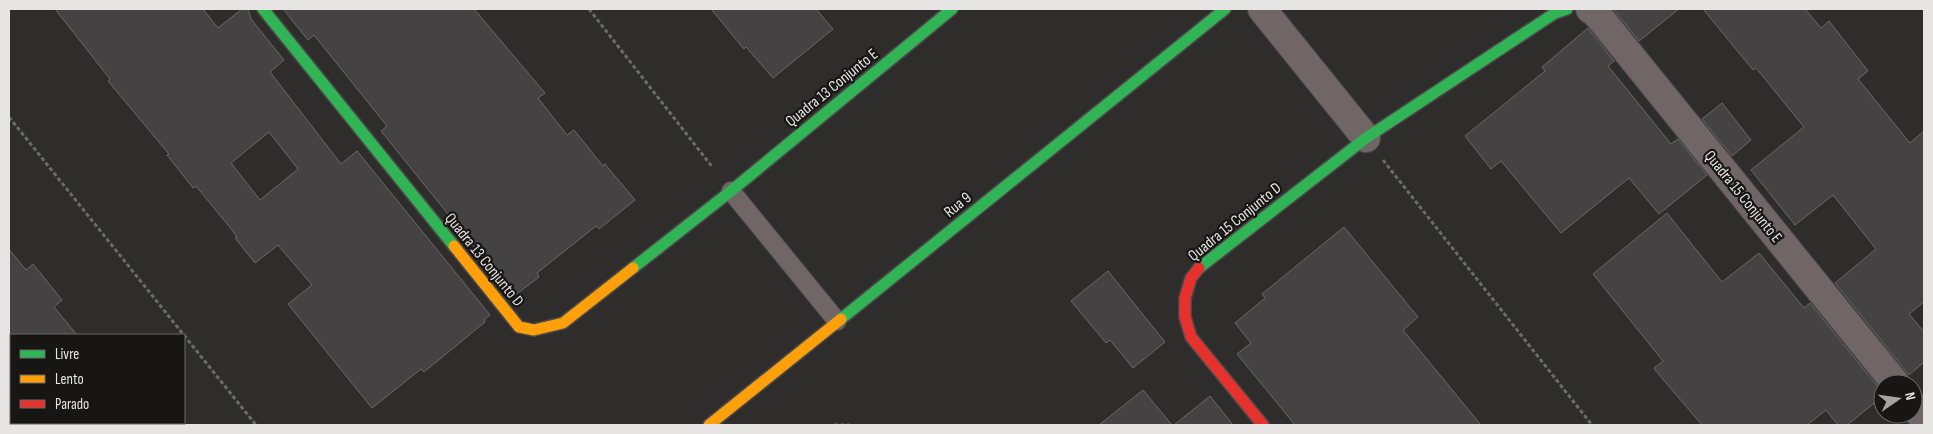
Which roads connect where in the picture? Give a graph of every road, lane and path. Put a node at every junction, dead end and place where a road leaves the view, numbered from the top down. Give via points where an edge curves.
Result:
1 (263, 9) edge
2 (589, 9) edge
3 (952, 9) edge
4 (1225, 9) edge
5 (1262, 9) edge
6 (1567, 9) edge
7 (1590, 9) edge
8 (9, 117) edge
9 (1366, 138) junction
10 (731, 191) junction
11 (837, 322) junction
12 (183, 334) edge
13 (185, 336) edge
14 (1888, 374) edge
15 (256, 425) edge
16 (709, 425) edge
17 (834, 425) edge
18 (850, 425) edge
19 (1263, 425) edge
20 (1592, 425) edge

1 - 10 street, Quadra 13 Conjunto D via 519,327 534,330 563,323
2 - 10 path
3 - 10 street, Quadra 13 Conjunto E
4 - 11 street, Rua 9
5 - 9 street
6 - 9 street via 1555,13
7 - 14 street, Quadra 15 Conjunto E
8 - 12 path
9 - 19 street, Quadra 15 Conjunto D via 1202,264 1191,278 1185,298 1185,317 1191,337
9 - 20 path
10 - 11 lane
11 - 16 street, Rua 9
13 - 15 path
17 - 18 path

